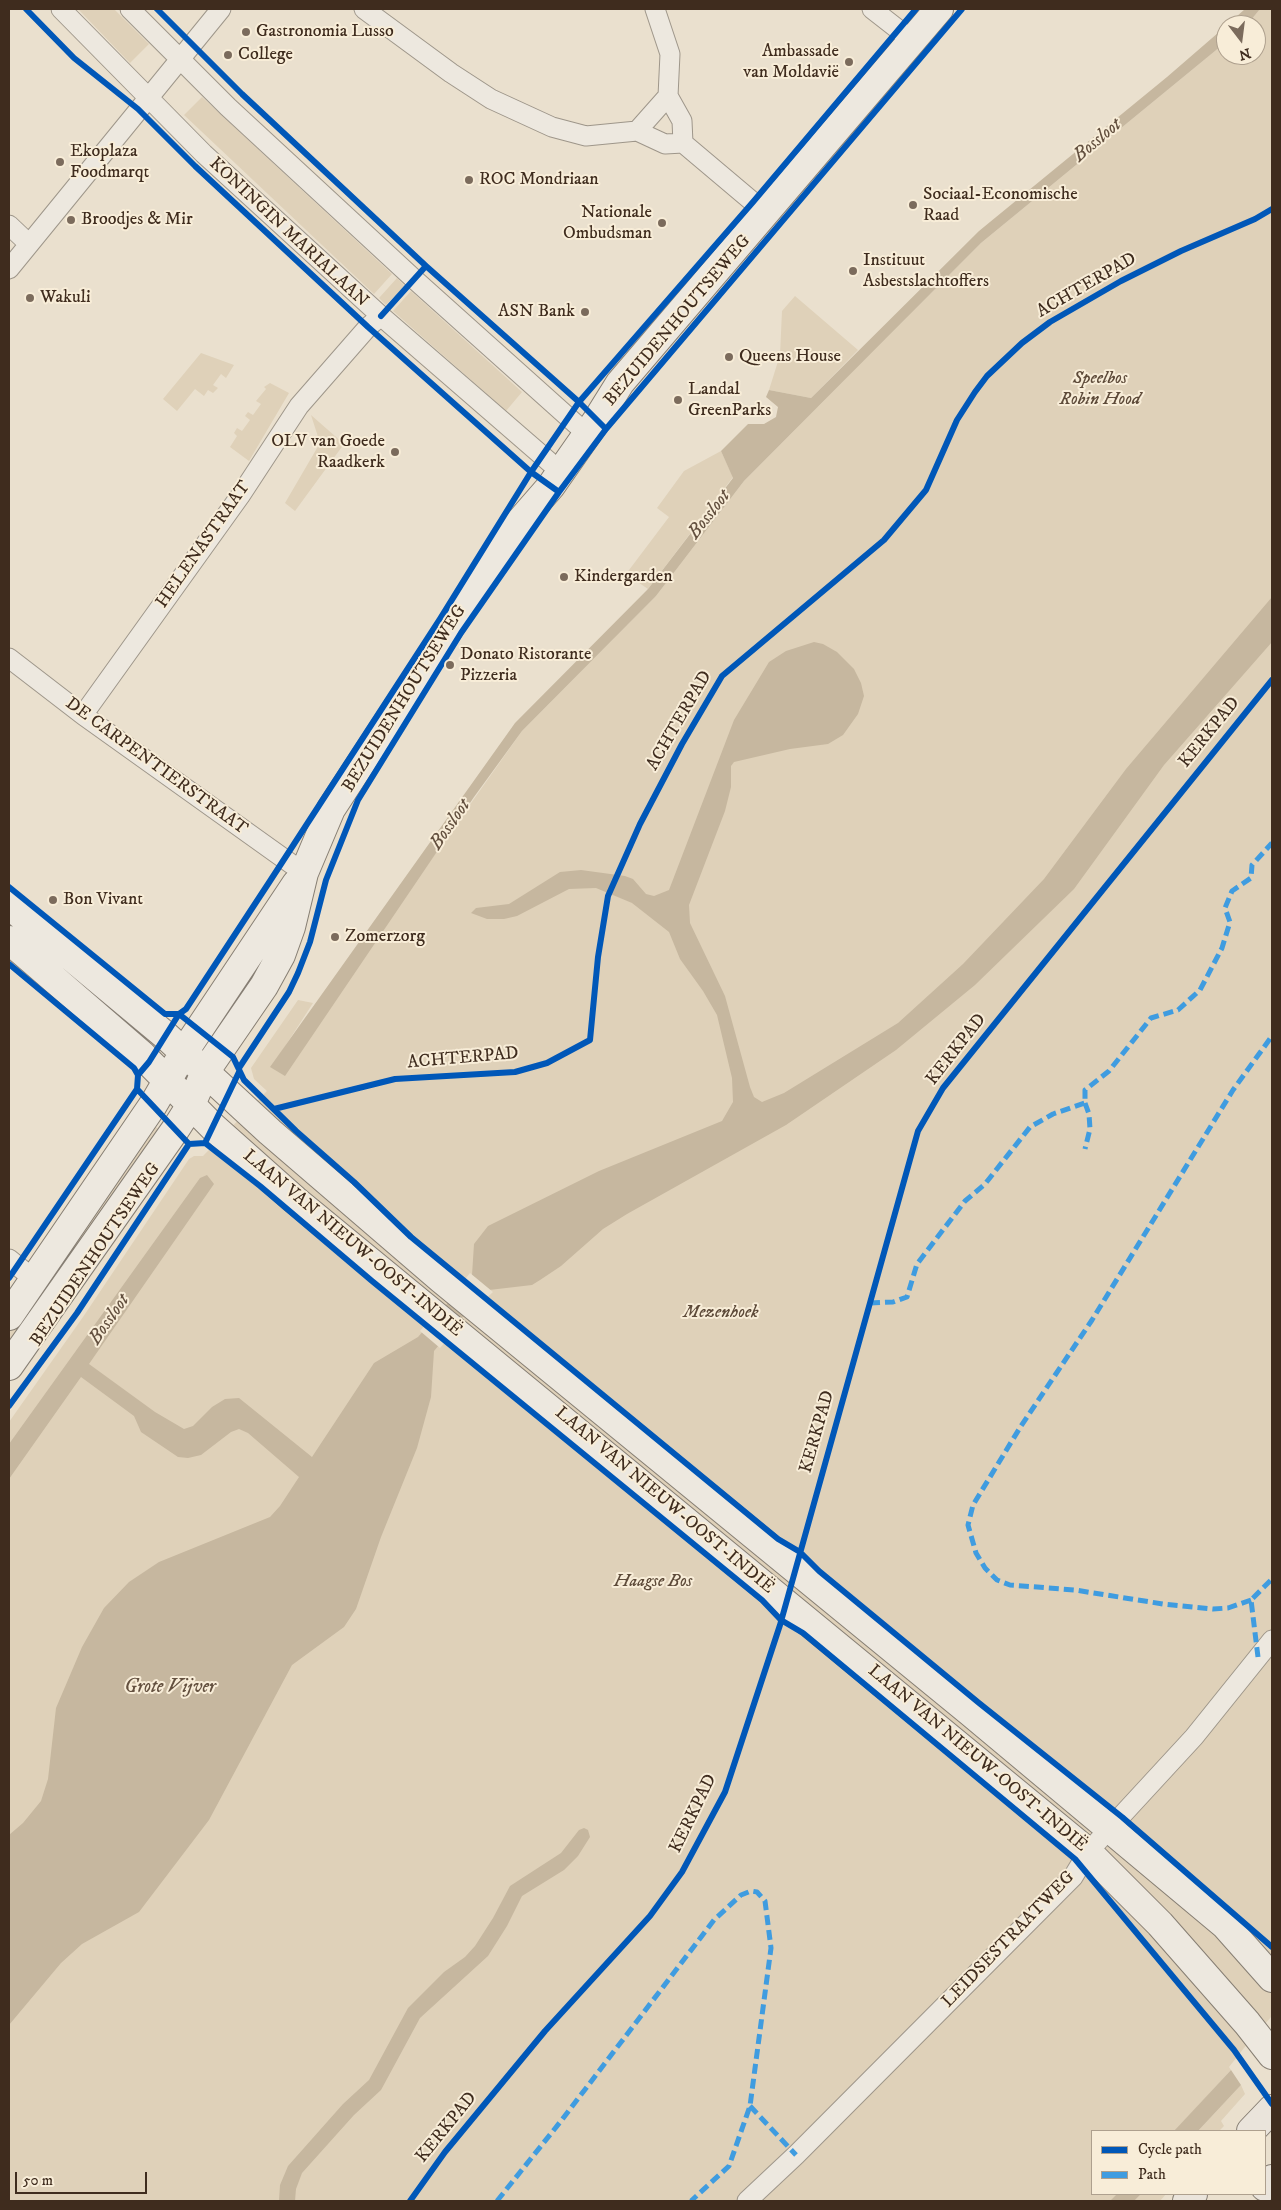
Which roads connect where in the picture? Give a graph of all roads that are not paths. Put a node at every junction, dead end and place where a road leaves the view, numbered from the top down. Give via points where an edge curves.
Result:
1 (61, 9) edge
2 (130, 9) edge
3 (221, 9) edge
4 (364, 9) edge
5 (655, 9) edge
6 (872, 9) edge
7 (940, 9) edge
8 (912, 41) junction
9 (179, 60) junction
10 (668, 96) junction
11 (147, 98) junction
12 (637, 131) junction
13 (683, 143) junction
14 (766, 213) junction
15 (9, 225) edge
16 (29, 244) junction
17 (9, 269) edge
18 (381, 316) junction
19 (581, 430) junction
20 (555, 467) junction
21 (9, 658) edge
22 (83, 715) junction
23 (304, 872) junction
24 (9, 905) edge
25 (9, 940) edge
26 (184, 1052) junction
27 (206, 1072) junction
28 (167, 1080) junction
29 (191, 1105) junction
30 (9, 1259) edge
31 (34, 1280) junction
32 (9, 1316) edge
33 (9, 1366) edge
34 (1272, 1640) edge
35 (1110, 1827) junction
36 (1088, 1852) junction
37 (1272, 1978) edge
38 (1272, 2054) edge
39 (1272, 2108) edge
40 (1252, 2130) edge
41 (747, 2201) edge

1 - 11 street, KONINGIN MARIALAAN
2 - 9 street
3 - 9 street
4 - 12 street via 491,99 552,127 586,136
5 - 10 street via 670,54
6 - 8 street
7 - 8 main road, BEZUIDENHOUTSEWEG
8 - 14 main road, BEZUIDENHOUTSEWEG
9 - 11 street
9 - 19 street via 401,268
10 - 12 street
10 - 13 street via 682,122
11 - 16 street
11 - 18 street, KONINGIN MARIALAAN
12 - 13 street via 665,144
13 - 14 street
14 - 19 main road, BEZUIDENHOUTSEWEG
15 - 16 street
16 - 17 street
18 - 20 street, KONINGIN MARIALAAN
18 - 22 street, HELENASTRAAT via 299,406 240,496
19 - 20 main road, BEZUIDENHOUTSEWEG
20 - 23 main road, BEZUIDENHOUTSEWEG via 331,809
21 - 22 street, DE CARPENTIERSTRAAT
22 - 23 street, DE CARPENTIERSTRAAT
23 - 26 main road, BEZUIDENHOUTSEWEG
23 - 27 main road, BEZUIDENHOUTSEWEG via 291,927 280,955 264,986
24 - 26 main road, LAAN VAN NIEUW-OOST-INDIË
25 - 28 main road, LAAN VAN NIEUW-OOST-INDIË
26 - 27 main road, LAAN VAN NIEUW-OOST-INDIË
26 - 28 main road, BEZUIDENHOUTSEWEG
27 - 29 main road, BEZUIDENHOUTSEWEG
27 - 35 main road, LAAN VAN NIEUW-OOST-INDIË via 304,1162 441,1278
28 - 29 main road, LAAN VAN NIEUW-OOST-INDIË
28 - 31 main road, BEZUIDENHOUTSEWEG
29 - 33 main road, BEZUIDENHOUTSEWEG
29 - 36 main road, LAAN VAN NIEUW-OOST-INDIË via 295,1200
30 - 31 street
31 - 32 main road, BEZUIDENHOUTSEWEG
34 - 35 street, LEIDSESTRAATWEG via 1194,1737
35 - 36 street, LEIDSESTRAATWEG
35 - 37 main road, LAAN VAN NIEUW-OOST-INDIË via 1225,1925
36 - 38 main road, LAAN VAN NIEUW-OOST-INDIË via 1160,1924
36 - 41 street, LEIDSESTRAATWEG via 1073,1877
39 - 40 main road

